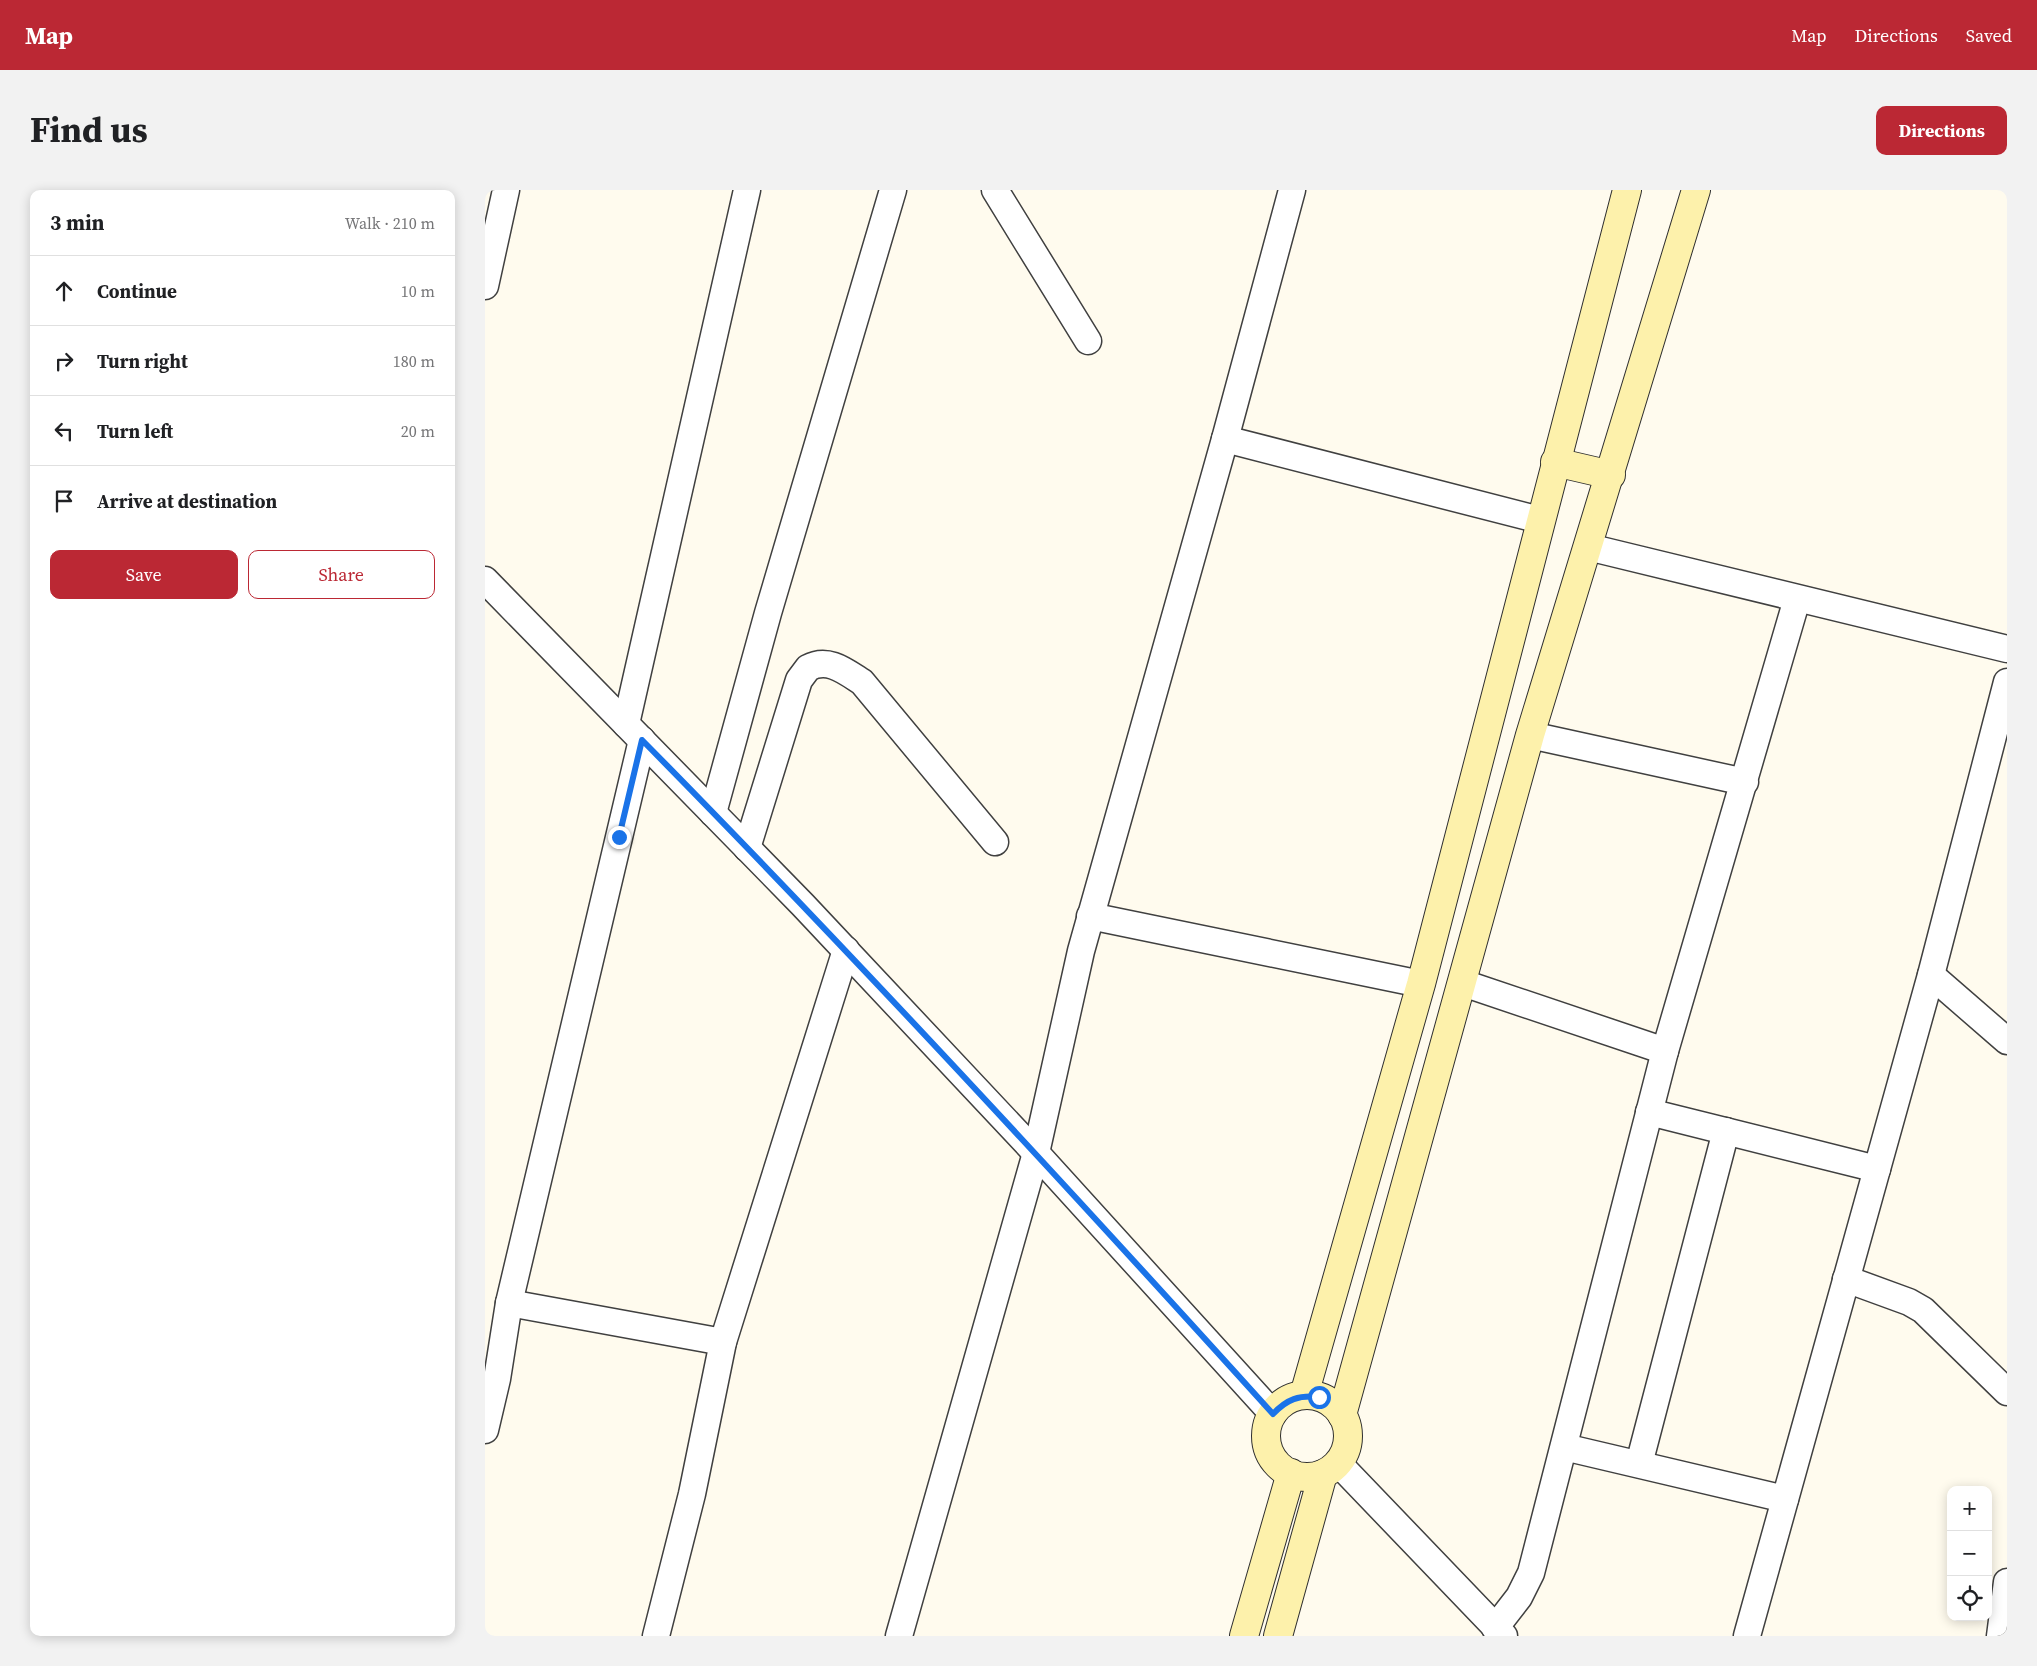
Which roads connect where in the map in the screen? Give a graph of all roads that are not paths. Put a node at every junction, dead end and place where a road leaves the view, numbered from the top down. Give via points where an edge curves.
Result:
1 (506, 190) edge
2 (747, 190) edge
3 (893, 190) edge
4 (995, 190) edge
5 (1292, 190) edge
6 (1627, 190) edge
7 (1696, 190) edge
8 (485, 286) edge
9 (1088, 341) dead end
10 (1225, 439) junction
11 (1555, 462) junction
12 (1611, 475) junction
13 (1540, 520) junction
14 (1588, 547) junction
15 (485, 580) edge
16 (1797, 599) junction
17 (2007, 649) edge
18 (2007, 682) edge
19 (634, 732) junction
20 (1530, 735) junction
21 (1745, 782) junction
22 (713, 813) junction
23 (995, 842) dead end
24 (747, 848) junction
25 (1090, 916) junction
26 (846, 950) junction
27 (1931, 975) junction
28 (1463, 983) junction
29 (1421, 984) junction
30 (2007, 1041) edge
31 (1665, 1051) junction
32 (1649, 1112) junction
33 (1726, 1131) junction
34 (1035, 1153) junction
35 (1877, 1169) junction
36 (1846, 1279) junction
37 (509, 1303) junction
38 (723, 1342) junction
39 (491, 1378) edge
40 (2007, 1392) edge
41 (1304, 1395) junction
42 (1273, 1414) junction
43 (1342, 1415) junction
44 (485, 1430) edge
45 (1564, 1447) junction
46 (1639, 1464) junction
47 (1330, 1468) junction
48 (1291, 1473) junction
49 (1785, 1498) junction
50 (2007, 1582) edge
51 (1499, 1632) edge
52 (656, 1636) edge
53 (899, 1636) edge
54 (1244, 1636) edge
55 (1278, 1636) edge
56 (1747, 1636) edge
57 (2000, 1636) edge

1 - 8 street
2 - 19 street
3 - 22 street via 768,613
4 - 9 street
5 - 10 street
6 - 11 street
7 - 12 street
10 - 13 street
10 - 25 street
11 - 12 street
11 - 13 street
12 - 14 street
13 - 29 street
14 - 16 street
14 - 20 street
15 - 19 street
16 - 17 street
16 - 21 street
18 - 27 street
19 - 22 street
19 - 37 street
20 - 21 street
20 - 28 street
21 - 31 street
22 - 24 street
23 - 24 street via 862,682 827,663 808,668 799,680
24 - 26 street
25 - 29 street
25 - 34 street
26 - 34 street
26 - 38 street
27 - 30 street
27 - 35 street
28 - 31 street
28 - 43 street
29 - 41 street
31 - 32 street
32 - 33 street
32 - 45 street
33 - 35 street
33 - 46 street
34 - 42 street
34 - 53 street
35 - 36 street
36 - 40 street via 1923,1310
36 - 49 street
37 - 38 street
37 - 39 street
38 - 52 street via 692,1494
39 - 44 street
41 - 42 street via 1287,1402
41 - 43 street via 1319,1397 1333,1404
42 - 48 street via 1267,1427 1266,1441 1279,1466
43 - 47 street via 1348,1440 1345,1452
45 - 46 street
45 - 51 street via 1531,1573
46 - 49 street
47 - 48 street via 1307,1477
47 - 51 street
47 - 55 street
48 - 54 street
49 - 56 street
50 - 57 street

